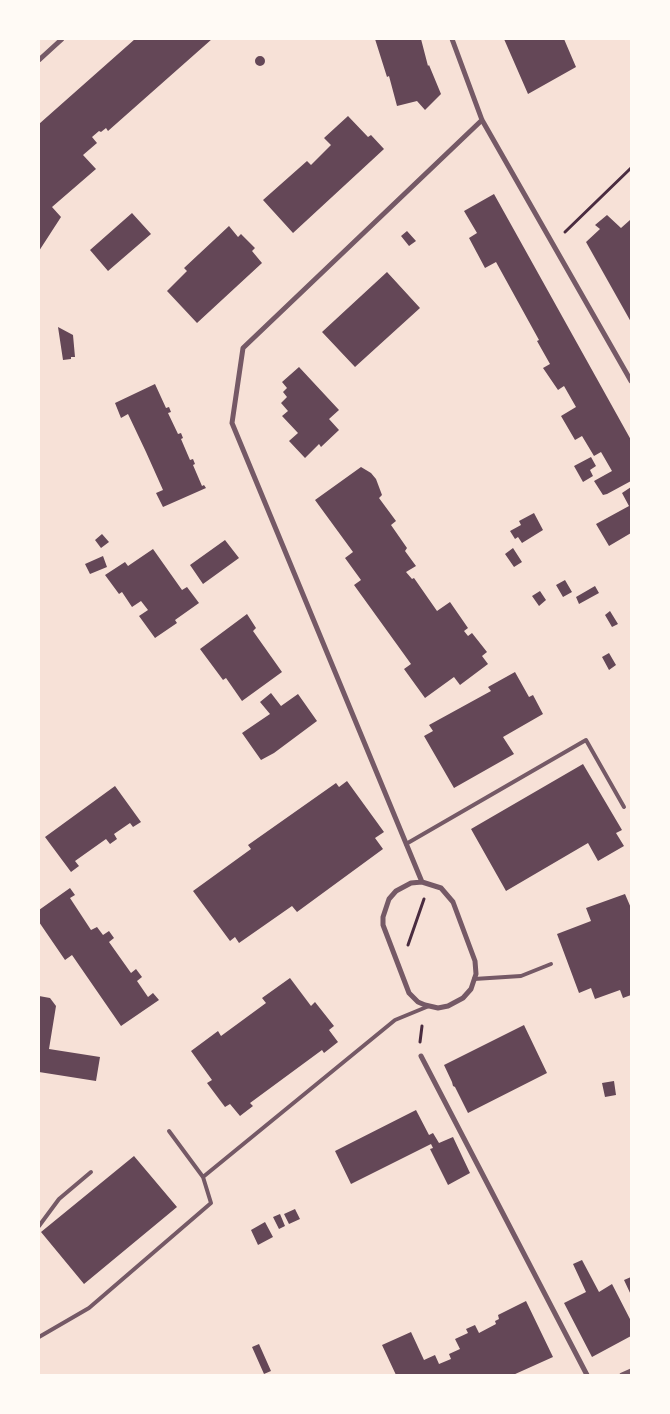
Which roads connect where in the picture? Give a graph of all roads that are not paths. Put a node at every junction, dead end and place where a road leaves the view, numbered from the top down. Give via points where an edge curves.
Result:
1 (62, 39) edge
2 (452, 39) edge
3 (39, 60) edge
4 (482, 120) junction
5 (631, 381) edge
6 (624, 807) dead end
7 (406, 844) junction
8 (422, 882) junction
9 (551, 964) dead end
10 (474, 979) junction
11 (429, 1006) junction
12 (421, 1056) road end
13 (169, 1131) dead end
14 (91, 1172) dead end
15 (203, 1177) junction
16 (39, 1226) edge
17 (39, 1337) edge
18 (631, 1371) edge
19 (586, 1375) edge
20 (622, 1375) edge

1 - 3 street
2 - 4 street
4 - 5 street
4 - 7 street via 243,348 232,423
6 - 7 lane via 586,740
7 - 8 street
8 - 10 street via 441,888 453,902 475,961
8 - 11 street via 396,891 389,899 383,925 409,993 418,1002
9 - 10 lane via 521,976
10 - 11 street via 463,998 448,1006
11 - 15 lane via 395,1020
12 - 19 street
13 - 15 lane
14 - 16 lane via 59,1199
15 - 17 lane via 211,1203 89,1308
18 - 20 street

